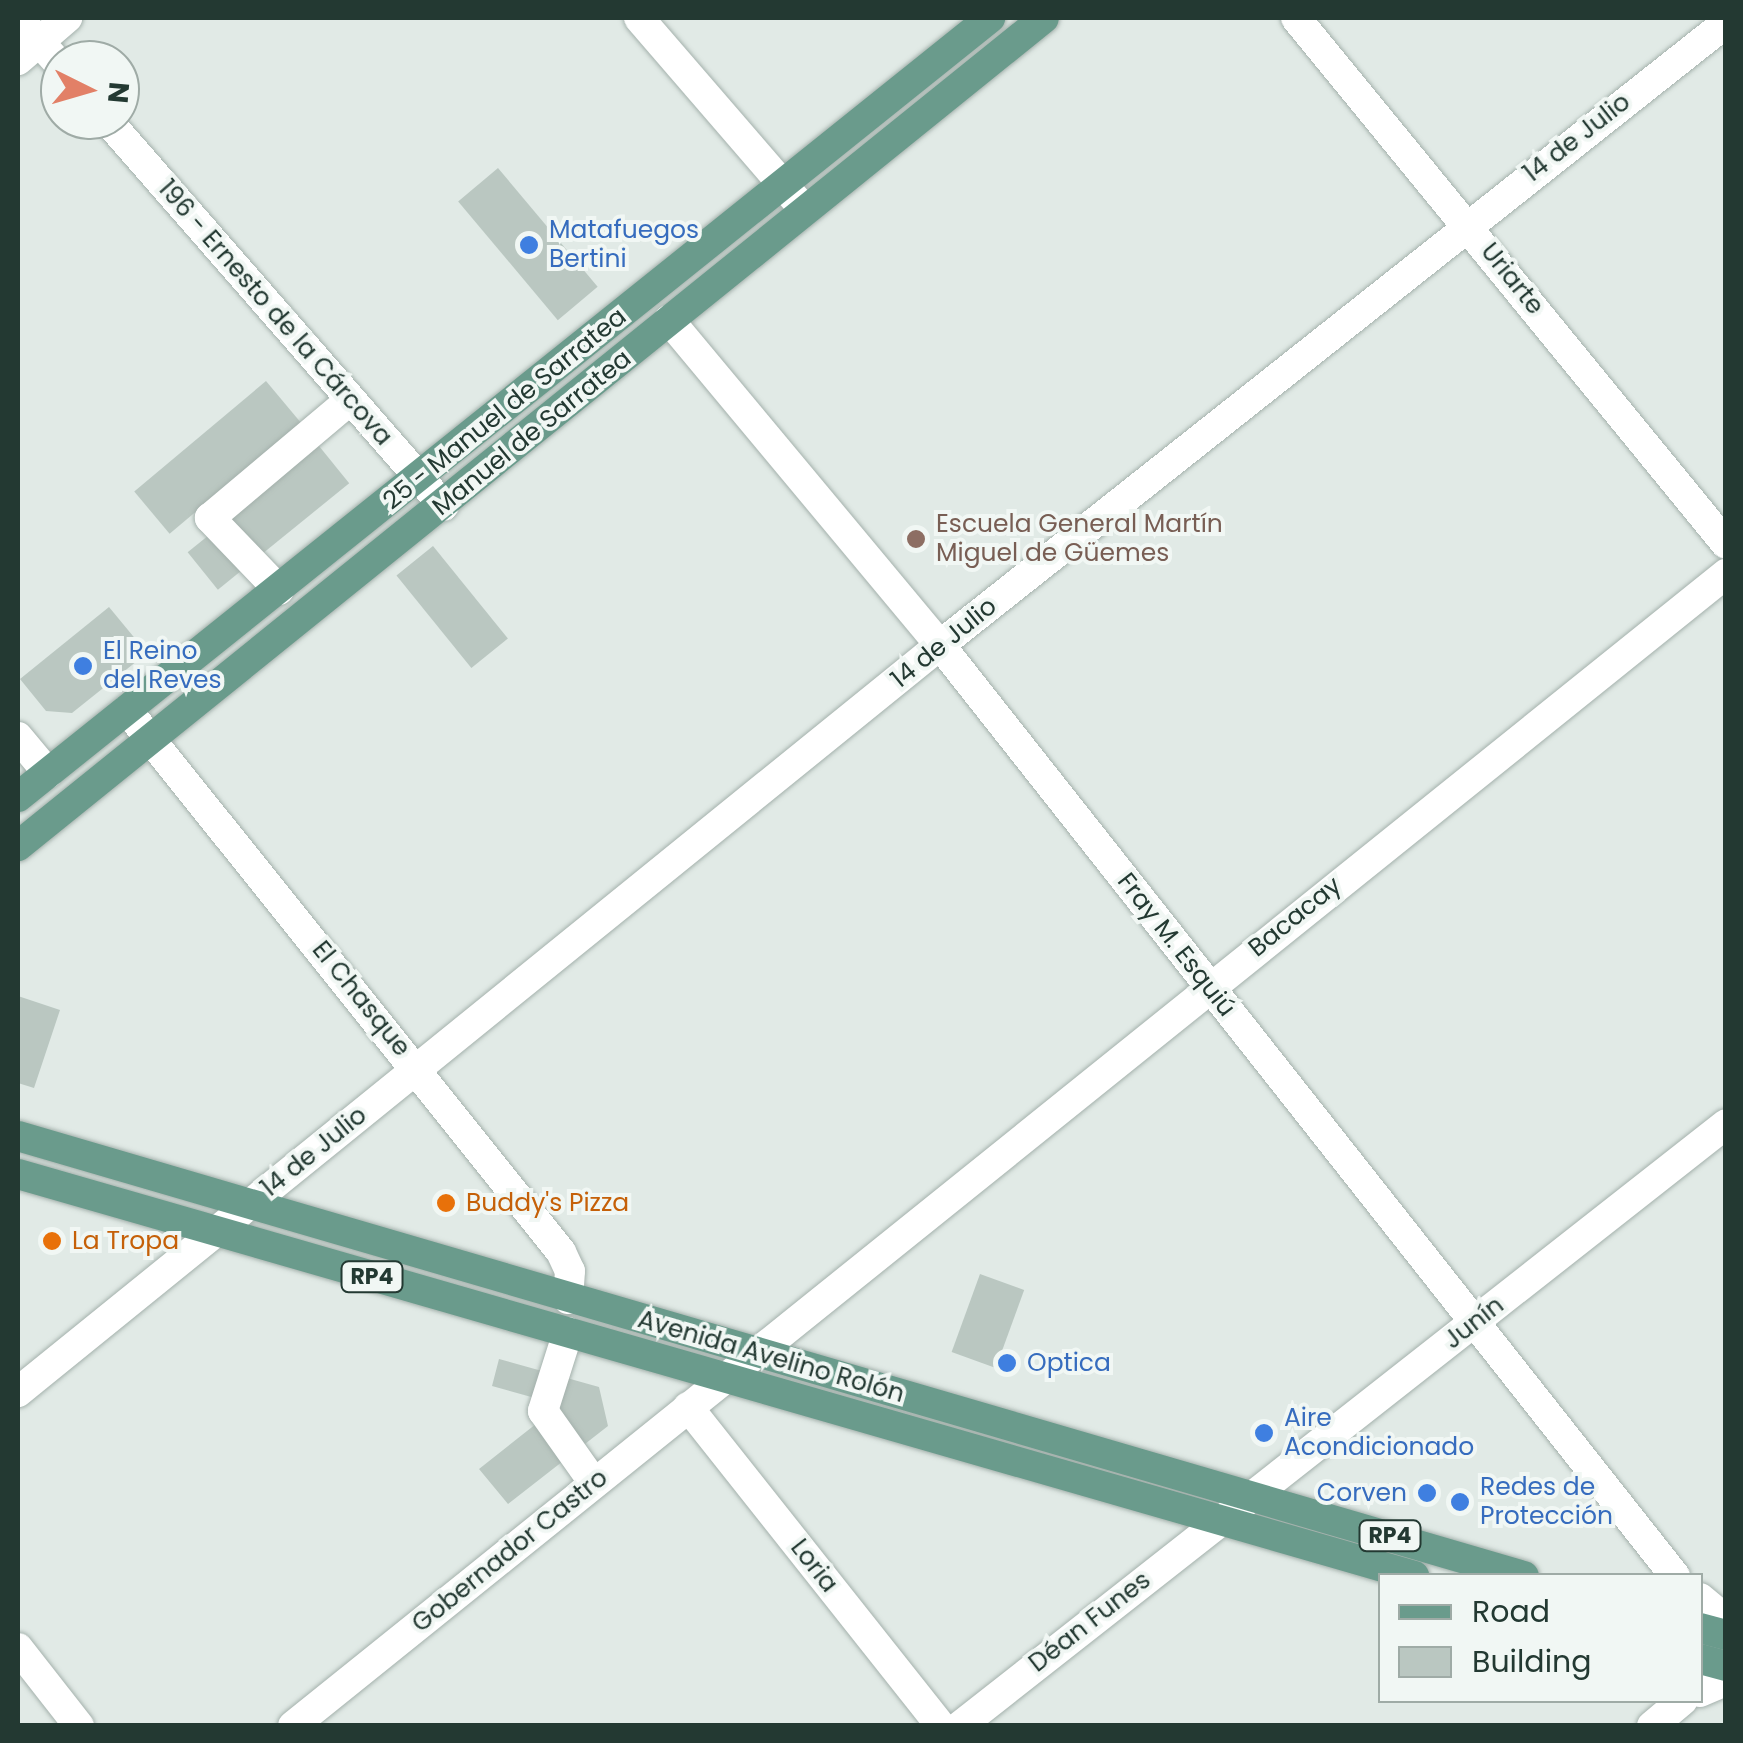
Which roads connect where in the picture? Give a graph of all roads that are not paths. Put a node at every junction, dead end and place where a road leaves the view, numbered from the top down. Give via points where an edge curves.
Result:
1 (18, 18) edge
2 (67, 18) edge
3 (639, 18) edge
4 (990, 18) edge
5 (1044, 18) edge
6 (1296, 18) edge
7 (1726, 23) edge
8 (28, 51) edge
9 (124, 140) edge
10 (783, 184) junction
11 (805, 210) junction
12 (1468, 224) junction
13 (670, 320) junction
14 (350, 400) junction
15 (420, 479) junction
16 (444, 506) junction
17 (1726, 544) edge
18 (1726, 574) edge
19 (280, 590) junction
20 (940, 645) junction
21 (127, 710) junction
22 (18, 738) edge
23 (150, 739) junction
24 (48, 773) junction
25 (18, 798) edge
26 (18, 846) edge
27 (1208, 986) junction
28 (416, 1068) junction
29 (1726, 1124) edge
30 (18, 1136) edge
31 (18, 1174) edge
32 (251, 1204) junction
33 (215, 1234) junction
34 (568, 1299) junction
35 (1478, 1321) junction
36 (568, 1332) junction
37 (756, 1352) junction
38 (727, 1378) junction
39 (18, 1392) edge
40 (688, 1407) junction
41 (594, 1483) junction
42 (1255, 1496) junction
43 (1220, 1520) junction
44 (1404, 1573) edge
45 (1514, 1573) edge
46 (1673, 1573) edge
47 (1703, 1601) edge
48 (1726, 1620) edge
49 (18, 1648) edge
50 (1726, 1680) edge
51 (1703, 1691) edge
52 (1679, 1703) edge
53 (80, 1726) edge
54 (293, 1726) edge
55 (941, 1726) edge
56 (960, 1726) edge
57 (1652, 1726) edge

1 - 8 street
2 - 8 street
3 - 10 street
4 - 10 main road, 25 - Manuel de Sarratea
5 - 11 main road, Manuel de Sarratea
6 - 12 street, Uriarte
7 - 12 street, 14 de Julio
9 - 14 street, 196 - Ernesto de la Cárcova
10 - 11 street
10 - 15 main road, 25 - Manuel de Sarratea
11 - 13 main road, Manuel de Sarratea
12 - 17 street, Uriarte
12 - 20 street, 14 de Julio
13 - 16 main road, Manuel de Sarratea
13 - 20 street, Fray M. Esquiú
14 - 15 street, 196 - Ernesto de la Cárcova
14 - 19 street via 210,518
15 - 16 street, 196 - Ernesto de la Cárcova
15 - 19 main road, 25 - Manuel de Sarratea
16 - 23 main road, Manuel de Sarratea
18 - 27 street, Bacacay
19 - 21 main road, 25 - Manuel de Sarratea
20 - 27 street, Fray M. Esquiú
20 - 28 street, 14 de Julio
21 - 23 street, El Chasque
21 - 24 main road, 25 - Manuel de Sarratea
22 - 24 street
23 - 26 main road, Manuel de Sarratea
23 - 28 street, El Chasque
24 - 25 main road, 25 - Manuel de Sarratea
27 - 35 street, Fray M. Esquiú
27 - 37 street, Bacacay
28 - 32 street, 14 de Julio
28 - 34 street, El Chasque via 561,1252 570,1271
29 - 35 street, Junín
30 - 32 main road, Avenida Avelino Rolón / RP4
31 - 33 main road, Avenida Avelino Rolón / RP4
32 - 33 street, 14 de Julio
32 - 34 main road, Avenida Avelino Rolón / RP4
33 - 36 main road, Avenida Avelino Rolón / RP4
33 - 39 street, 14 de Julio
34 - 37 main road, Avenida Avelino Rolón / RP4
35 - 42 street, Junín
35 - 46 street, Fray M. Esquiú
36 - 38 main road, Avenida Avelino Rolón / RP4
36 - 41 street via 543,1412
37 - 38 street, Bacacay
37 - 42 main road, Avenida Avelino Rolón / RP4
38 - 40 street, Gobernador Castro
38 - 43 main road, Avenida Avelino Rolón / RP4
40 - 41 street, Gobernador Castro
40 - 55 street, Loria
41 - 54 street, Gobernador Castro
42 - 43 street, Junín
42 - 45 main road, Avenida Avelino Rolón / RP4
43 - 44 main road, Avenida Avelino Rolón / RP4
43 - 56 street, Déan Funes
47 - 48 street
49 - 53 street
50 - 51 street
52 - 57 street

